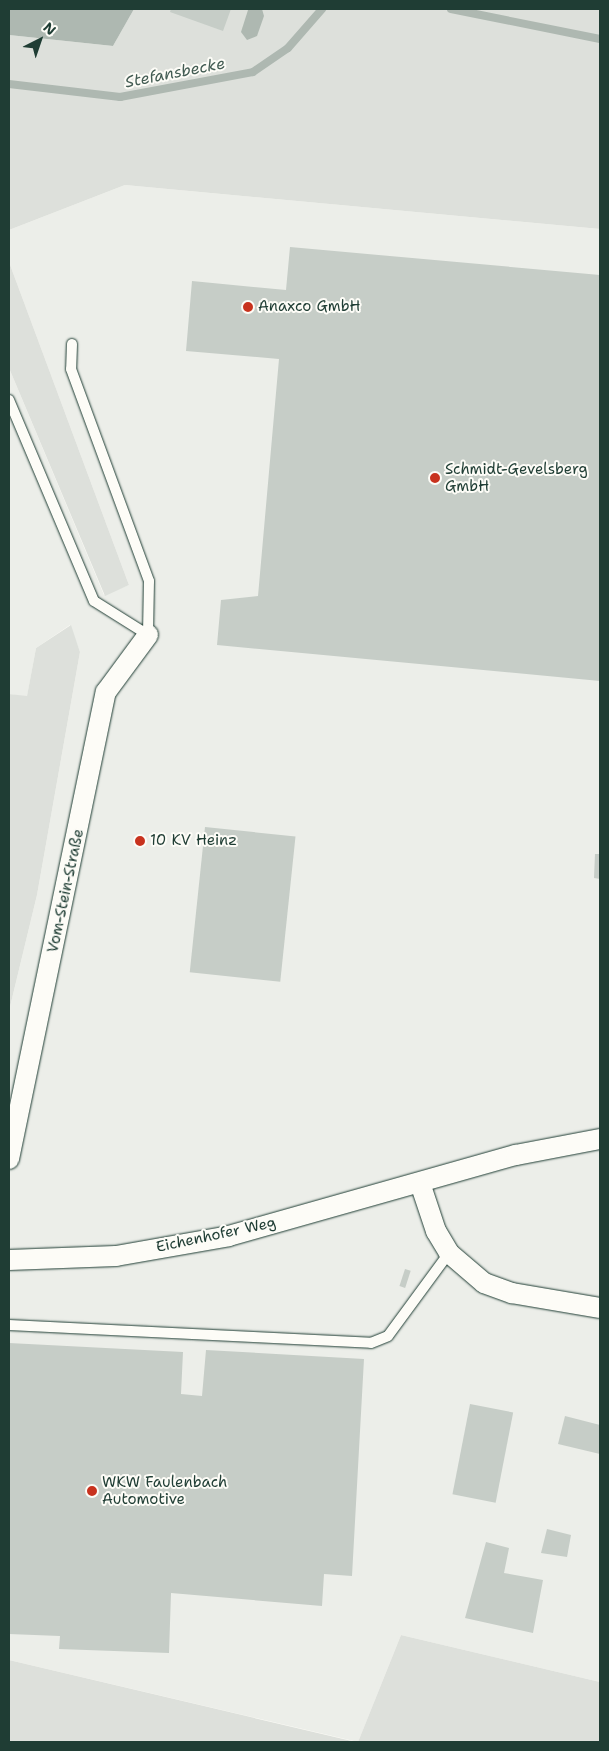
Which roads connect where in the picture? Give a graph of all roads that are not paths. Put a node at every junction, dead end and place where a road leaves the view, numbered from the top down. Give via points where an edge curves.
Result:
1 (72, 344) dead end
2 (9, 400) edge
3 (148, 635) junction
4 (15, 1095) edge
5 (600, 1139) edge
6 (9, 1156) edge
7 (420, 1183) junction
8 (449, 1253) junction
9 (9, 1260) edge
10 (600, 1308) edge
11 (9, 1324) edge

1 - 3 lane via 71,369 149,581
2 - 3 lane via 94,601
3 - 4 street, Vom-Stein-Straße via 106,692
4 - 6 street, Vom-Stein-Straße
5 - 7 street, Eichenhofer Weg via 516,1155
7 - 8 street via 436,1231
7 - 9 street, Eichenhofer Weg via 229,1236 116,1256
8 - 10 street via 484,1283 512,1293
8 - 11 lane via 398,1324 385,1339 371,1344

